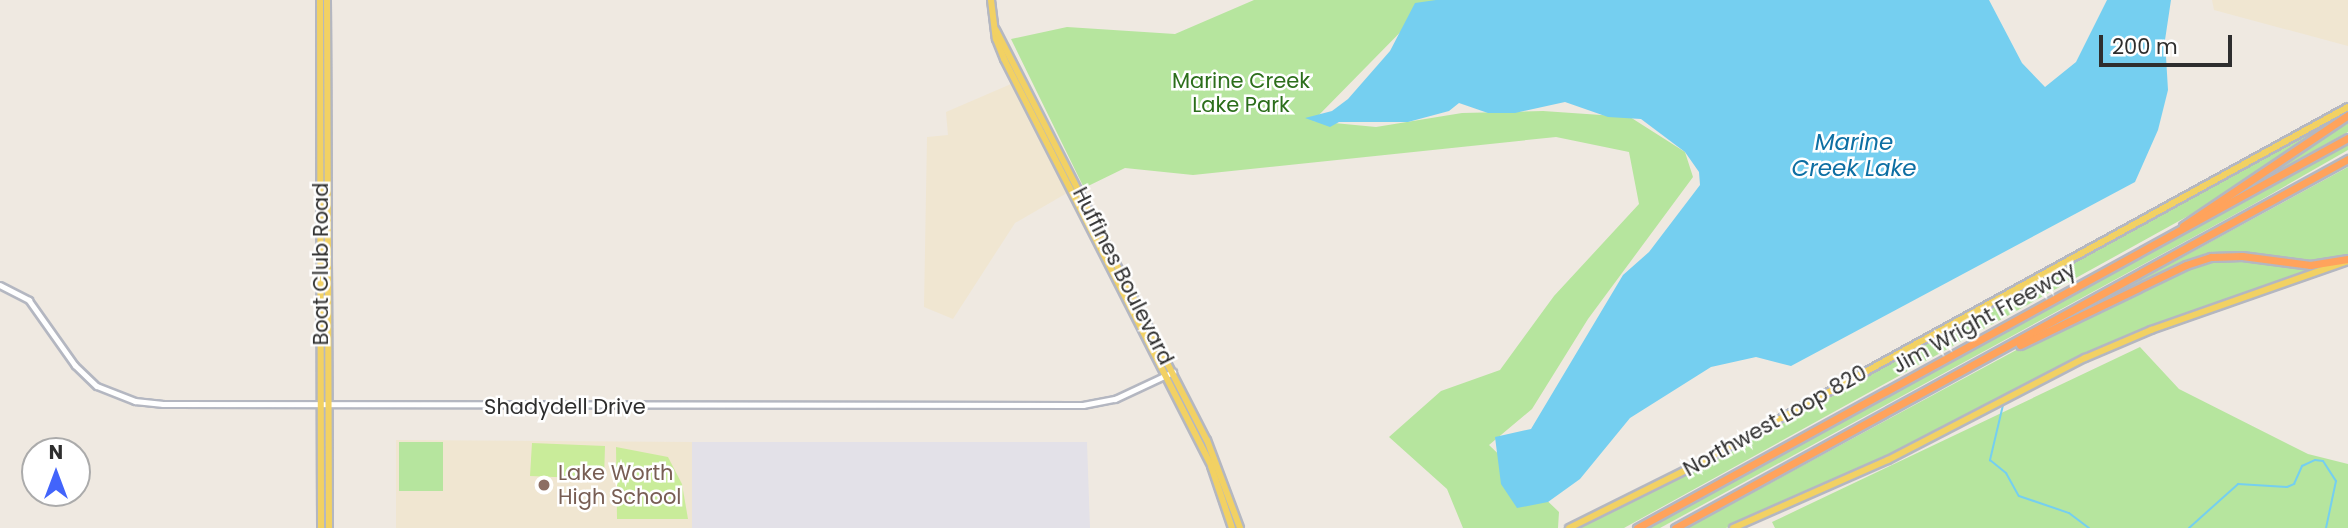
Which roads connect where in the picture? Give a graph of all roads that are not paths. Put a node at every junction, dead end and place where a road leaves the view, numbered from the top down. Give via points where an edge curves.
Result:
1 (320, 0) edge
2 (327, 0) edge
3 (991, 0) edge
4 (2348, 107) edge
5 (2348, 116) edge
6 (2348, 138) edge
7 (2348, 159) edge
8 (2179, 231) junction
9 (321, 241) junction
10 (2348, 260) edge
11 (0, 285) edge
12 (328, 315) junction
13 (2003, 350) junction
14 (1169, 374) junction
15 (325, 406) junction
16 (1222, 484) junction
17 (321, 528) edge
18 (329, 528) edge
19 (1232, 528) edge
20 (1240, 528) edge
21 (1569, 528) edge
22 (1637, 528) edge
23 (1675, 528) edge
24 (1733, 528) edge

1 - 9 main road, Boat Club Road
2 - 12 main road, Boat Club Road
3 - 14 main road, Huffines Boulevard via 996,30
4 - 21 main road, Northwest Loop 820 via 1692,467
5 - 8 highway via 2188,220
6 - 8 highway, Jim Wright Freeway
7 - 13 highway, Jim Wright Freeway
8 - 22 highway, Jim Wright Freeway
9 - 12 main road via 325,245
9 - 15 main road, Boat Club Road
10 - 13 highway via 2310,265 2211,257
10 - 24 main road via 2111,347 2032,383 1888,460
11 - 15 street, Shadydell Drive via 29,300 75,365 116,395 163,404
12 - 15 main road, Boat Club Road
13 - 23 highway, Jim Wright Freeway
14 - 15 street, Shadydell Drive via 1093,405
14 - 16 main road, Huffines Boulevard
15 - 17 main road, Boat Club Road
15 - 18 main road, Boat Club Road
16 - 19 main road, Huffines Boulevard
16 - 20 main road, Huffines Boulevard

